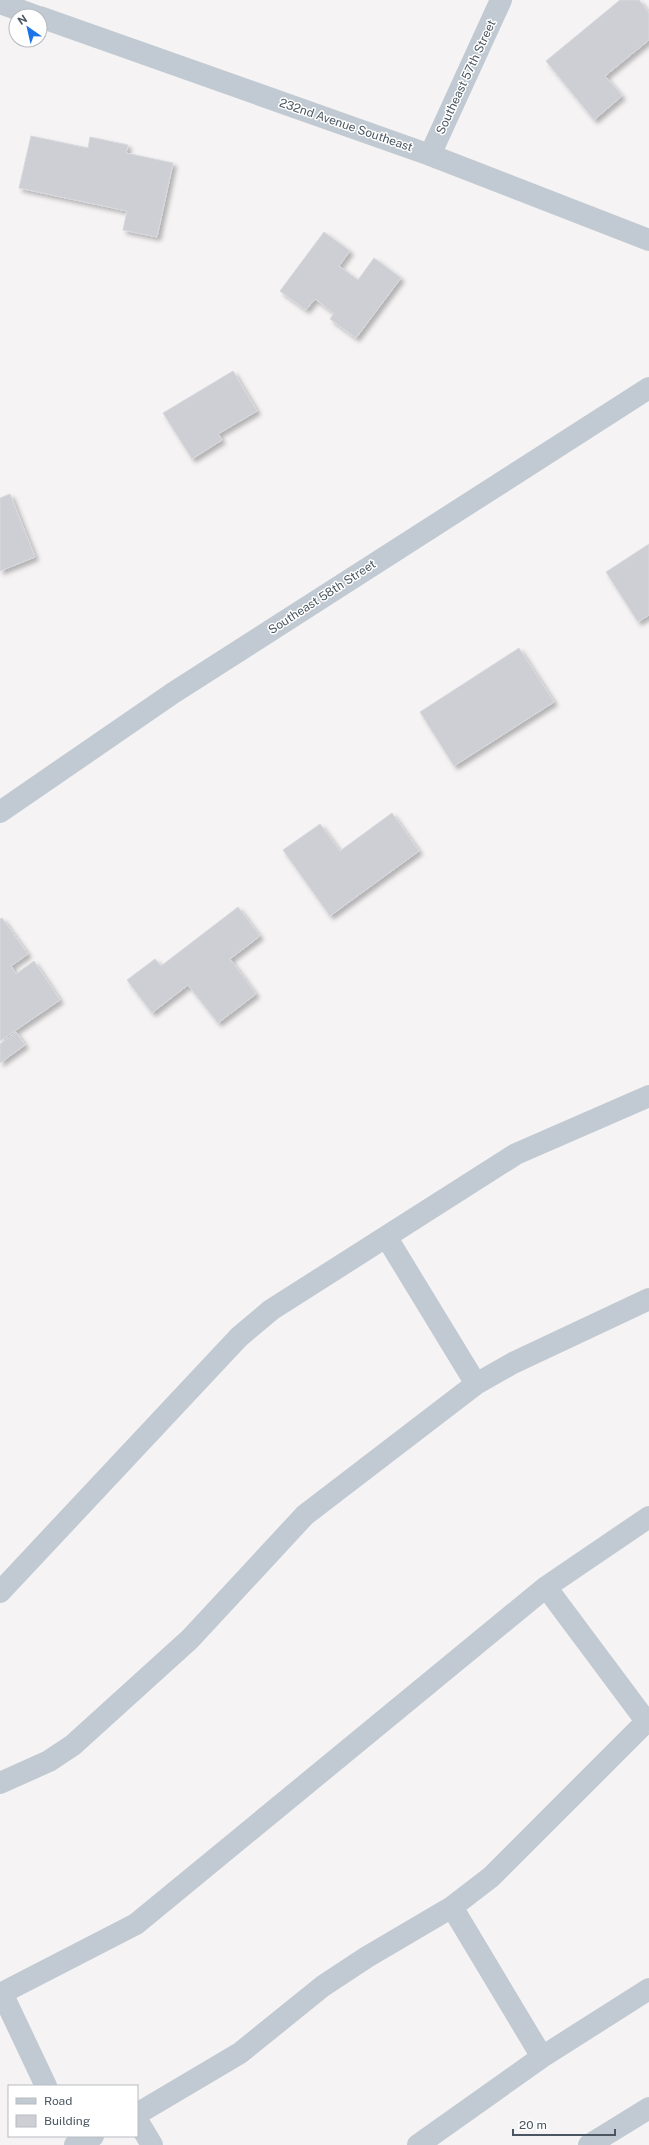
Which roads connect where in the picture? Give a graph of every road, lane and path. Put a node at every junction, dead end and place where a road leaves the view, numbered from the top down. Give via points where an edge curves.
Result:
1 (501, 0) edge
2 (0, 3) edge
3 (14, 8) edge
4 (48, 20) edge
5 (430, 155) junction
6 (649, 240) edge
7 (649, 388) edge
8 (0, 812) edge
9 (649, 1096) edge
10 (386, 1238) junction
11 (649, 1299) edge
12 (476, 1384) junction
13 (649, 1517) edge
14 (546, 1587) junction
15 (0, 1592) edge
16 (647, 1720) edge
17 (0, 1783) edge
18 (452, 1906) junction
19 (649, 1989) edge
20 (1, 1994) edge
21 (542, 2057) junction
22 (46, 2085) edge
23 (649, 2108) edge
24 (138, 2113) edge
25 (138, 2122) edge
26 (92, 2137) edge
27 (75, 2145) edge
28 (152, 2145) edge
29 (418, 2145) edge
30 (590, 2145) edge

1 - 5 street, Southeast 57th Street
2 - 3 street
4 - 5 street, 232nd Avenue Southeast
5 - 6 street, 232nd Avenue Southeast
7 - 8 street, Southeast 58th Street via 173,692
9 - 10 street via 516,1154
10 - 12 street
10 - 15 street via 271,1310 239,1337
11 - 12 street via 513,1363
12 - 17 street via 305,1515 190,1639 73,1745 49,1761
13 - 14 street
14 - 16 street
14 - 20 street via 136,1924
16 - 18 street via 491,1877
18 - 21 street
18 - 24 street via 323,1986 240,2053
19 - 21 street
20 - 22 street
21 - 29 street
23 - 30 street
25 - 28 street
26 - 27 street

